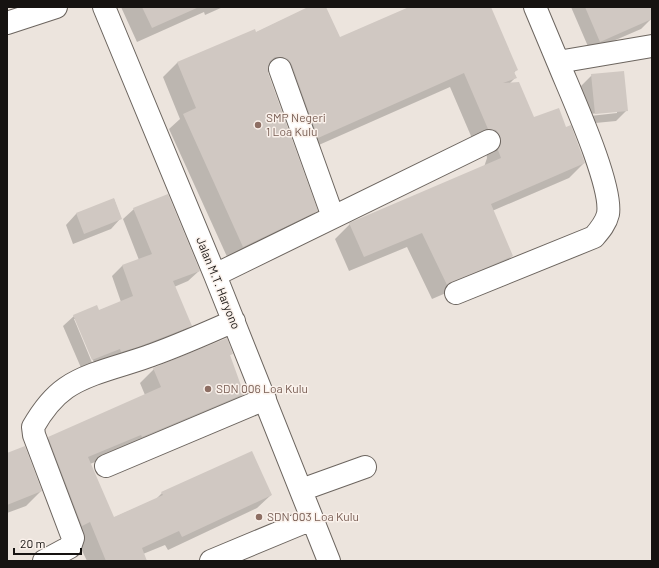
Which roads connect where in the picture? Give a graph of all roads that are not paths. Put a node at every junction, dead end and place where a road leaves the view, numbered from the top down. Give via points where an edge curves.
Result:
1 (56, 7) edge
2 (104, 7) edge
3 (535, 7) edge
4 (7, 23) edge
5 (652, 46) edge
6 (558, 62) junction
7 (280, 69) dead end
8 (489, 141) dead end
9 (333, 217) junction
10 (215, 275) junction
11 (456, 293) dead end
12 (234, 321) junction
13 (265, 399) junction
14 (106, 466) dead end
15 (365, 467) dead end
16 (301, 490) junction
17 (312, 519) junction
18 (44, 561) edge
19 (211, 561) edge
20 (329, 561) edge

1 - 4 street
2 - 10 street, Jalan M.T. Haryono
3 - 6 street
5 - 6 street
6 - 11 street via 592,146 607,197 608,213 605,222 594,237
7 - 9 street
8 - 9 street
9 - 10 street
10 - 12 street, Jalan M.T. Haryono
12 - 13 street, Jalan M.T. Haryono
12 - 18 street via 67,387 37,420 33,427 34,435 73,538 70,546
13 - 14 street
13 - 16 street, Jalan M.T. Haryono
15 - 16 street
16 - 17 street, Jalan M.T. Haryono
17 - 19 street
17 - 20 street, Jalan M.T. Haryono

